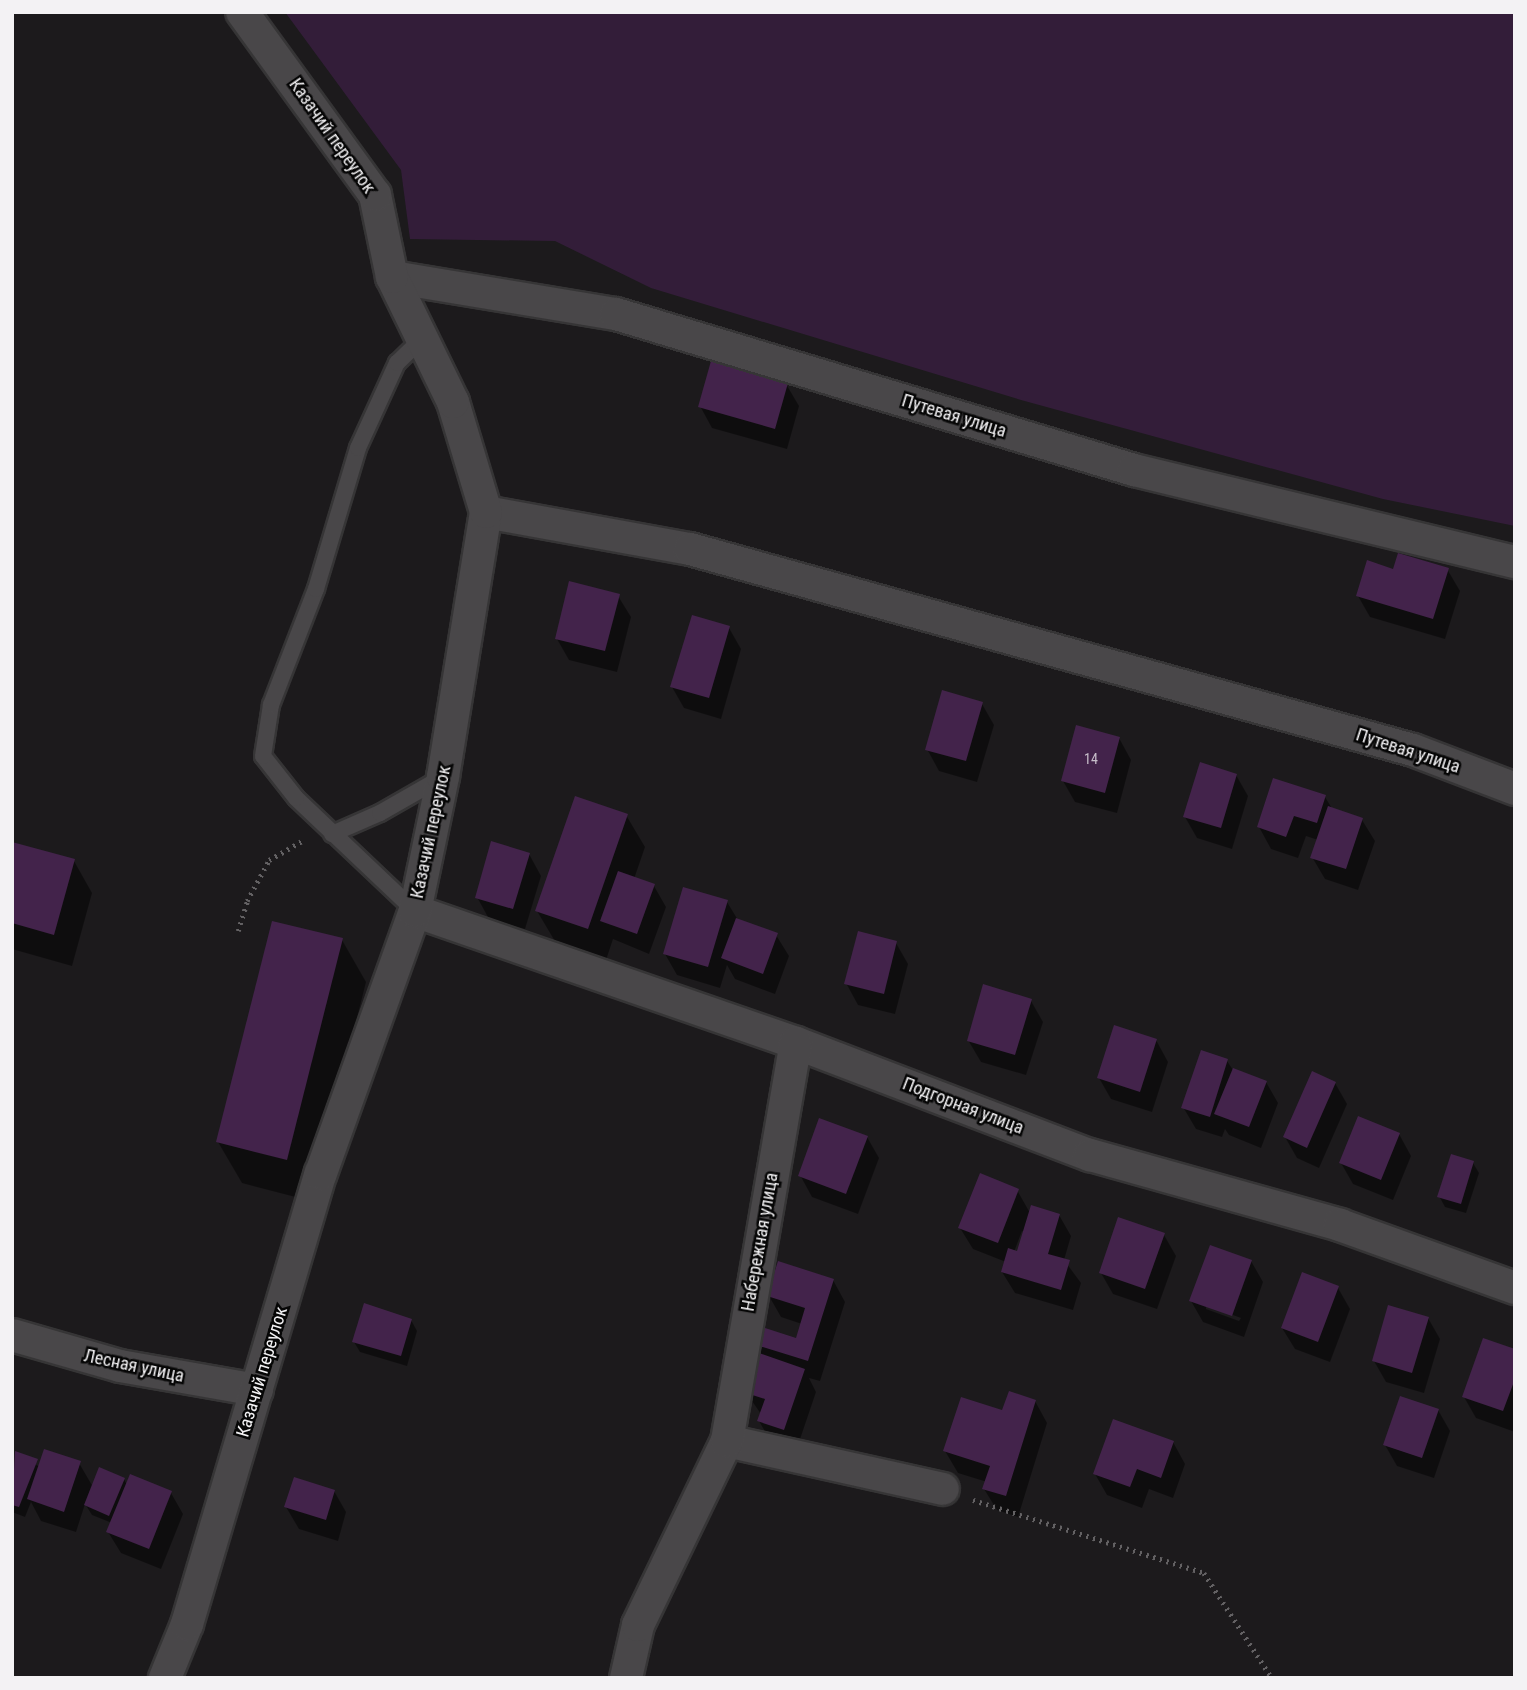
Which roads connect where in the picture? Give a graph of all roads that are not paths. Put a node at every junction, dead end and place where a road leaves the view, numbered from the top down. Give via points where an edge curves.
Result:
1 (242, 12) edge
2 (392, 277) junction
3 (421, 340) junction
4 (486, 512) junction
5 (1515, 562) edge
6 (443, 777) junction
7 (1515, 789) edge
8 (332, 834) junction
9 (415, 911) junction
10 (796, 1043) junction
11 (1515, 1288) edge
12 (12, 1335) edge
13 (257, 1390) junction
14 (727, 1441) junction
15 (943, 1489) road end
16 (165, 1678) edge
17 (626, 1678) edge

1 - 2 street, Казачий переулок via 375,195
2 - 3 street, Казачий переулок
2 - 5 street, Путевая улица via 616,314 1134,470
3 - 4 street, Казачий переулок via 453,402
3 - 8 lane via 397,363 358,448 316,589 271,705 263,756
4 - 6 street, Казачий переулок
4 - 7 street, Путевая улица via 690,549 1413,750
6 - 8 lane
6 - 9 street, Казачий переулок
8 - 9 lane
9 - 10 street, Подгорная улица
9 - 13 street, Казачий переулок via 321,1173
10 - 11 street, Подгорная улица via 1090,1154 1340,1225
10 - 14 street, Набережная улица
12 - 13 street, Лесная улица via 120,1366
13 - 16 street, Казачий переулок via 187,1624
14 - 15 street
14 - 17 street, Набережная улица via 638,1625

